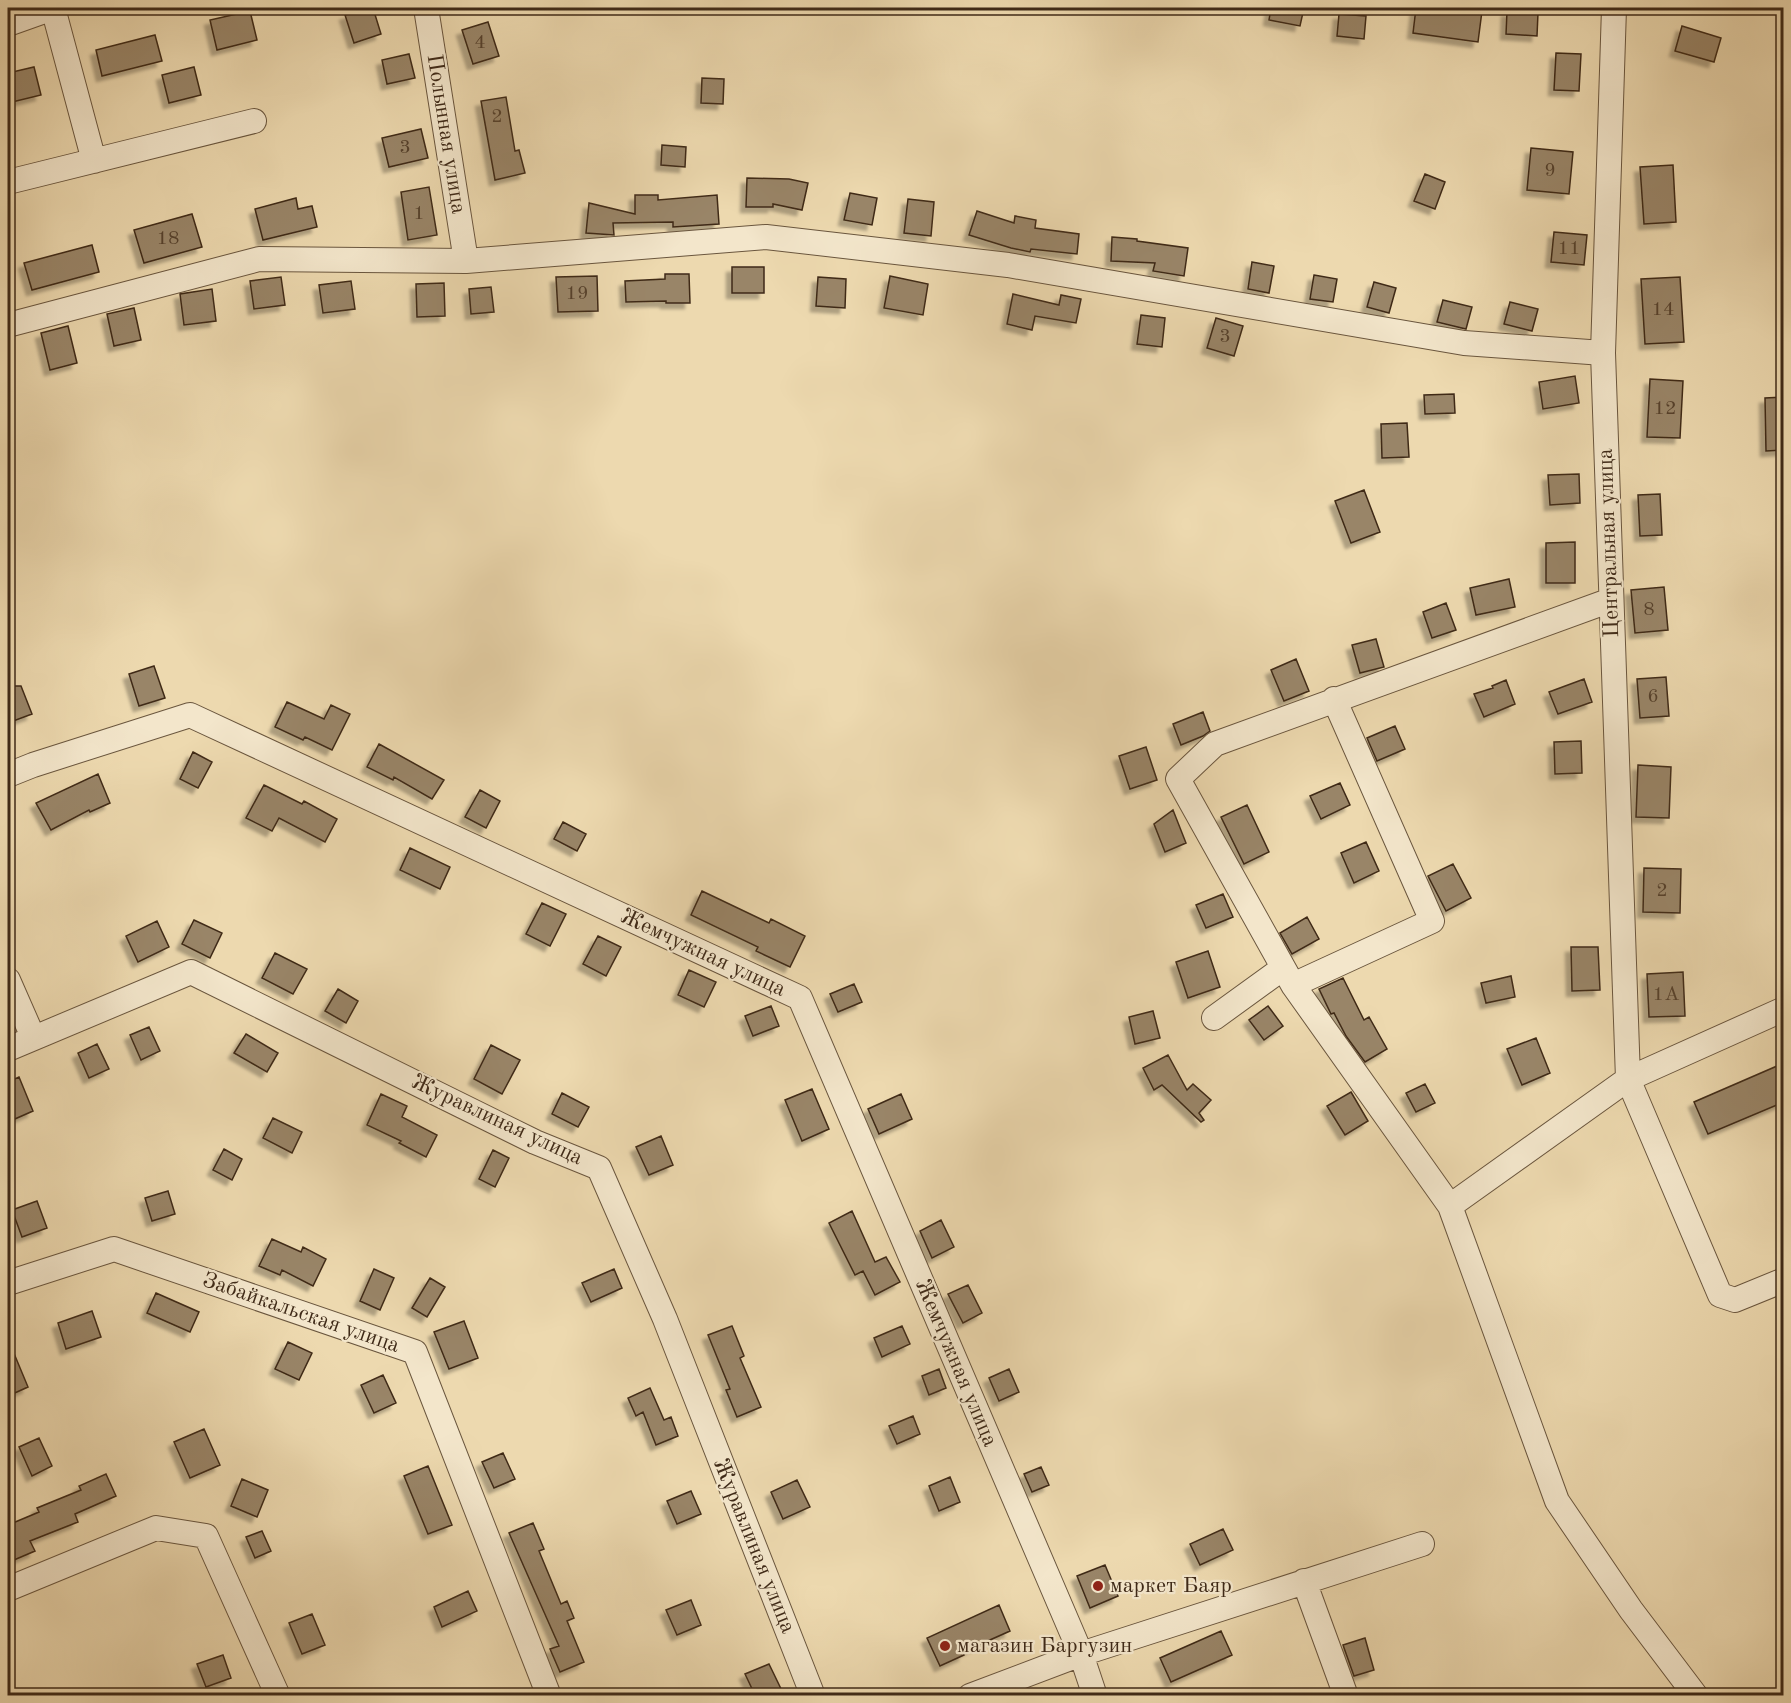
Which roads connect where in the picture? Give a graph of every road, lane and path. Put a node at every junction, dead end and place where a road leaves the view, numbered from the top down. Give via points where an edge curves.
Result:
1 (53, 8) edge
2 (426, 8) edge
3 (1614, 8) edge
4 (8, 24) edge
5 (254, 122) dead end
6 (94, 161) junction
7 (8, 182) edge
8 (466, 261) junction
9 (8, 325) edge
10 (1603, 353) junction
11 (1611, 600) junction
12 (1334, 699) junction
13 (8, 775) edge
14 (1288, 977) junction
15 (8, 980) edge
16 (1784, 1009) edge
17 (1214, 1018) dead end
18 (33, 1037) junction
19 (8, 1049) edge
20 (1628, 1079) junction
21 (1450, 1206) junction
22 (1784, 1280) edge
23 (8, 1283) edge
24 (1422, 1544) dead end
25 (1304, 1581) junction
26 (8, 1588) edge
27 (1081, 1654) junction
28 (278, 1695) edge
29 (549, 1695) edge
30 (813, 1695) edge
31 (970, 1695) edge
32 (1095, 1695) edge
33 (1346, 1695) edge
34 (1696, 1695) edge

1 - 4 street
1 - 6 street
2 - 8 street, Полынная улица
3 - 10 street, Центральная улица
5 - 6 street
6 - 7 street
8 - 9 street via 259,260
8 - 10 street via 766,237 1008,265 1464,343
10 - 11 street, Центральная улица
11 - 12 street
11 - 20 street, Центральная улица
12 - 14 street via 1432,921
12 - 14 street via 1215,744 1178,780
13 - 27 street, Жемчужная улица via 190,715 800,998
14 - 17 street
14 - 21 street
15 - 18 street
16 - 20 street
18 - 19 street, Журавлиная улица
18 - 30 street, Журавлиная улица via 191,972 536,1142 599,1168 665,1319
20 - 21 street
20 - 22 street via 1720,1295 1736,1300
21 - 34 street via 1552,1503
23 - 29 street, Забайкальская улица via 114,1249 415,1352
24 - 25 street
25 - 27 street
25 - 33 street
26 - 28 street via 156,1528 206,1536
27 - 31 street
27 - 32 street, Жемчужная улица

